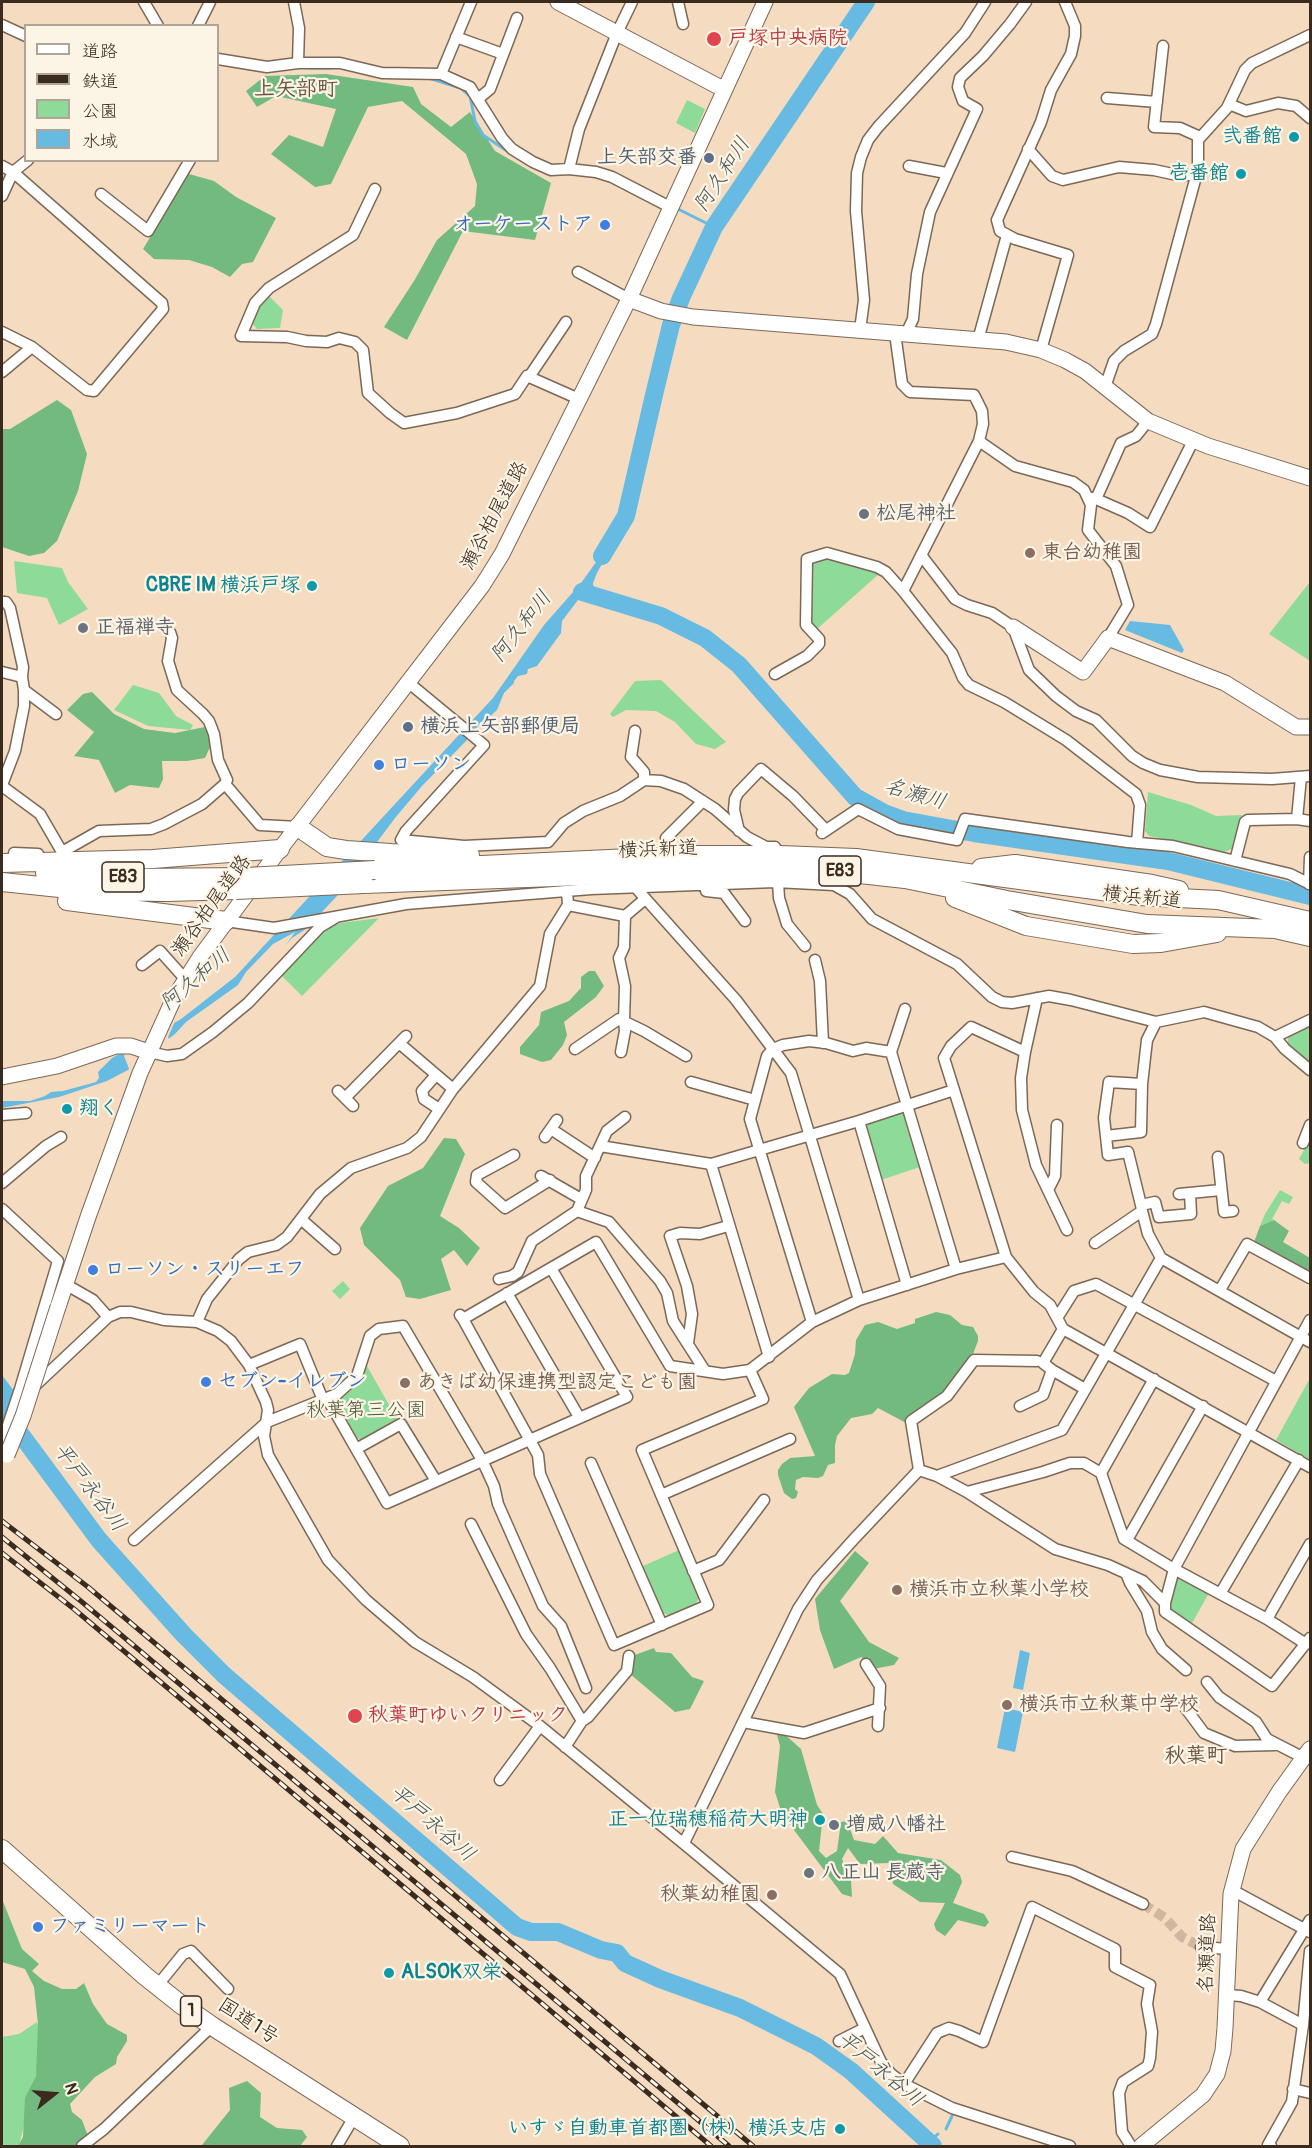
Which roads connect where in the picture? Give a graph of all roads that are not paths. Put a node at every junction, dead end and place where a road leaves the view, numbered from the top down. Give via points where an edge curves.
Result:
1 (144, 2) edge
2 (210, 2) edge
3 (294, 2) edge
4 (471, 2) edge
5 (558, 2) edge
6 (632, 2) edge
7 (678, 2) edge
8 (765, 2) edge
9 (985, 2) edge
10 (1026, 2) edge
11 (1065, 2) edge
12 (517, 18) dead end
13 (157, 24) edge
14 (199, 24) edge
15 (682, 24) dead end
16 (2, 25) edge
17 (617, 33) junction
18 (24, 35) edge
19 (1311, 35) edge
20 (456, 37) junction
21 (1164, 46) dead end
22 (503, 54) junction
23 (219, 58) edge
24 (298, 63) junction
25 (441, 74) junction
26 (723, 89) junction
27 (1107, 98) dead end
28 (478, 99) junction
29 (1157, 102) junction
30 (1229, 104) junction
31 (1310, 116) edge
32 (1200, 138) junction
33 (1028, 149) junction
34 (26, 162) edge
35 (189, 162) edge
36 (2, 166) edge
37 (909, 166) dead end
38 (569, 169) junction
39 (13, 172) junction
40 (946, 173) junction
41 (1196, 175) junction
42 (375, 189) dead end
43 (101, 194) dead end
44 (2, 196) edge
45 (670, 207) junction
46 (1007, 235) junction
47 (578, 272) dead end
48 (629, 299) junction
49 (566, 322) dead end
50 (860, 330) junction
51 (2, 332) edge
52 (900, 334) junction
53 (978, 340) junction
54 (32, 347) junction
55 (1041, 350) junction
56 (2, 372) edge
57 (529, 377) junction
58 (1105, 387) junction
59 (579, 399) junction
60 (1148, 421) junction
61 (979, 441) junction
62 (1193, 441) junction
63 (1311, 478) edge
64 (1092, 498) junction
65 (921, 555) junction
66 (903, 591) junction
67 (2, 602) edge
68 (1013, 627) junction
69 (170, 632) dead end
70 (1108, 638) junction
71 (2, 672) edge
72 (775, 674) dead end
73 (22, 677) junction
74 (409, 682) junction
75 (24, 690) junction
76 (57, 714) dead end
77 (1311, 727) edge
78 (635, 731) dead end
79 (1306, 776) edge
80 (644, 780) junction
81 (225, 784) junction
82 (2, 786) edge
83 (703, 801) junction
84 (1297, 819) junction
85 (1311, 821) edge
86 (298, 827) junction
87 (739, 831) junction
88 (666, 838) dead end
89 (1137, 843) junction
90 (798, 847) dead end
91 (280, 849) junction
92 (773, 851) junction
93 (62, 852) junction
94 (1311, 857) edge
95 (8, 858) edge
96 (581, 860) junction
97 (1235, 861) junction
98 (2, 868) edge
99 (369, 877) junction
100 (778, 882) junction
101 (2, 883) edge
102 (241, 883) junction
103 (1310, 884) edge
104 (684, 885) junction
105 (636, 888) junction
106 (567, 891) junction
107 (645, 899) junction
108 (568, 905) junction
109 (341, 915) junction
110 (625, 916) junction
111 (226, 921) junction
112 (745, 921) dead end
113 (1311, 921) edge
114 (1311, 937) edge
115 (805, 946) dead end
116 (814, 960) dead end
117 (142, 965) dead end
118 (186, 980) junction
119 (1037, 998) junction
120 (905, 1009) dead end
121 (1311, 1020) edge
122 (624, 1022) junction
123 (1156, 1022) junction
124 (1275, 1037) junction
125 (823, 1042) junction
126 (575, 1049) dead end
127 (773, 1049) junction
128 (149, 1052) junction
129 (621, 1052) dead end
130 (891, 1052) junction
131 (1025, 1052) junction
132 (686, 1056) dead end
133 (1311, 1070) edge
134 (436, 1075) junction
135 (2, 1077) edge
136 (691, 1082) dead end
137 (1142, 1084) junction
138 (453, 1089) junction
139 (954, 1090) junction
140 (346, 1098) dead end
141 (755, 1100) junction
142 (907, 1105) junction
143 (438, 1109) junction
144 (26, 1113) dead end
145 (2, 1115) edge
146 (625, 1116) dead end
147 (859, 1121) junction
148 (1057, 1125) dead end
149 (1311, 1125) edge
150 (551, 1129) dead end
151 (809, 1136) junction
152 (1106, 1136) junction
153 (61, 1137) dead end
154 (1303, 1143) dead end
155 (600, 1146) junction
156 (760, 1149) junction
157 (595, 1158) junction
158 (510, 1161) dead end
159 (1222, 1163) dead end
160 (711, 1164) junction
161 (2, 1183) edge
162 (1048, 1190) junction
163 (1221, 1190) junction
164 (581, 1199) junction
165 (1142, 1208) junction
166 (2, 1209) edge
167 (577, 1211) junction
168 (1233, 1211) dead end
169 (302, 1220) junction
170 (728, 1226) junction
171 (1067, 1230) dead end
172 (1095, 1243) dead end
173 (335, 1249) dead end
174 (1006, 1257) junction
175 (1161, 1258) junction
176 (551, 1268) junction
177 (956, 1269) junction
178 (1311, 1278) edge
179 (499, 1279) dead end
180 (65, 1284) junction
181 (907, 1285) junction
182 (1220, 1290) junction
183 (507, 1293) junction
184 (859, 1300) junction
185 (1134, 1304) junction
186 (108, 1317) junction
187 (1057, 1318) junction
188 (1311, 1320) edge
189 (198, 1322) junction
190 (812, 1322) junction
191 (1063, 1329) junction
192 (1306, 1339) edge
193 (688, 1343) junction
194 (1106, 1352) junction
195 (769, 1357) junction
196 (1043, 1364) junction
197 (249, 1365) junction
198 (750, 1370) junction
199 (705, 1371) junction
200 (1154, 1379) junction
201 (1276, 1381) junction
202 (20, 1389) junction
203 (1086, 1389) junction
204 (325, 1399) junction
205 (1020, 1406) dead end
206 (1203, 1406) junction
207 (579, 1418) junction
208 (267, 1422) junction
209 (1249, 1432) junction
210 (790, 1438) dead end
211 (531, 1439) junction
212 (356, 1449) junction
213 (3, 1455) edge
214 (482, 1460) junction
215 (1299, 1460) junction
216 (591, 1463) dead end
217 (1311, 1467) edge
218 (919, 1470) junction
219 (1101, 1473) junction
220 (937, 1476) junction
221 (436, 1481) junction
222 (967, 1492) junction
223 (661, 1495) junction
224 (764, 1500) dead end
225 (471, 1524) dead end
226 (134, 1540) dead end
227 (1127, 1540) junction
228 (1311, 1544) edge
229 (1174, 1569) junction
230 (693, 1571) junction
231 (1126, 1573) junction
232 (1220, 1594) junction
233 (1165, 1602) junction
234 (1266, 1619) junction
235 (662, 1625) junction
236 (1308, 1641) edge
237 (629, 1656) dead end
238 (866, 1664) dead end
239 (1186, 1670) dead end
240 (1207, 1683) dead end
241 (586, 1688) dead end
242 (1184, 1706) dead end
243 (880, 1708) junction
244 (582, 1721) junction
245 (744, 1722) junction
246 (540, 1726) junction
247 (878, 1726) dead end
248 (1280, 1744) junction
249 (565, 1747) junction
250 (1307, 1753) edge
251 (500, 1780) dead end
252 (684, 1843) junction
253 (2, 1849) edge
254 (1012, 1857) dead end
255 (1232, 1890) junction
256 (1143, 1904) tunnel mouth
257 (1309, 1927) edge
258 (1201, 1947) tunnel mouth
259 (1229, 1949) junction
260 (1311, 1951) edge
261 (157, 1986) junction
262 (228, 1989) dead end
263 (1227, 1995) junction
264 (1260, 2002) junction
265 (1303, 2025) junction
266 (212, 2026) junction
267 (865, 2028) junction
268 (839, 2041) dead end
269 (904, 2084) junction
270 (1293, 2089) junction
271 (1311, 2093) edge
272 (354, 2117) junction
273 (82, 2146) edge
274 (337, 2146) edge
275 (400, 2146) edge
276 (1064, 2146) edge
277 (1131, 2146) edge
278 (1141, 2146) edge
279 (1271, 2146) edge

1 - 13 street
2 - 14 street
3 - 24 street via 299,28
4 - 20 street
5 - 17 street
6 - 17 street
7 - 15 street
8 - 26 street, 瀬谷柏尾道路
9 - 50 street via 965,33 878,127 861,157 856,211 864,300
10 - 40 street via 960,78 958,87 963,101 976,109
11 - 33 street via 1076,36
12 - 22 street
16 - 18 street
17 - 26 street
17 - 38 street via 579,129
19 - 30 street via 1252,63
20 - 22 street
20 - 25 street
21 - 29 street
22 - 28 street via 490,88
23 - 24 street via 267,67
24 - 25 street via 340,63 382,73
25 - 28 street via 470,87
26 - 45 street, 瀬谷柏尾道路
27 - 29 street
28 - 38 street via 492,126 512,149 551,170
29 - 32 street via 1154,127 1180,128
30 - 31 street via 1246,111 1278,103 1296,106
30 - 32 street
32 - 41 street
33 - 41 street via 1052,176 1063,180 1119,167
33 - 46 street via 997,220 1000,231
34 - 39 street
35 - 43 street via 147,231
36 - 39 street
37 - 40 street
38 - 45 street via 612,177
39 - 44 street
39 - 54 street via 162,303 163,309 94,391 87,390
40 - 52 street via 930,212 913,319
41 - 58 street via 1152,334 1114,361
42 - 57 street via 353,236 269,288 255,303 241,336 327,342 339,338 355,342 363,350 368,393 404,423 457,413 515,394
45 - 48 street, 瀬谷柏尾道路
46 - 53 street
46 - 55 street via 1068,255
47 - 48 street
48 - 50 street via 688,316
48 - 59 street, 瀬谷柏尾道路
49 - 57 street
50 - 52 street
51 - 54 street
52 - 53 street
52 - 61 street via 902,384 910,392 974,394 982,411
53 - 55 street
54 - 56 street
55 - 58 street via 1085,371
57 - 59 street
58 - 60 street
59 - 74 street, 瀬谷柏尾道路 via 483,586
60 - 62 street
60 - 64 street via 1136,436 1120,443
61 - 64 street via 1015,466 1073,482
61 - 65 street
62 - 63 street
62 - 64 street via 1150,527
64 - 70 street via 1088,530 1116,566 1128,605
65 - 66 street
65 - 68 street via 955,599 992,613
66 - 72 street via 877,567 827,553 807,559 806,625 819,644 807,656
66 - 89 street via 952,653 969,685 1066,740 1136,794 1140,805
67 - 73 street via 10,608
68 - 70 street via 1083,672
68 - 79 street via 1029,670 1076,711 1096,720 1143,763 1198,777
69 - 81 street via 168,661 177,690 209,721
70 - 77 street via 1225,683 1296,728
71 - 73 street
73 - 75 street
74 - 80 street via 483,746 401,840 464,846 548,842 564,823
74 - 86 street, 瀬谷柏尾道路
75 - 76 street
75 - 82 street via 15,751
78 - 80 street via 631,757 644,772
79 - 84 street
80 - 83 street via 668,783
81 - 86 street via 260,825
81 - 93 street via 202,804 164,825 99,831
82 - 93 street via 40,814
83 - 87 street
83 - 88 street
84 - 85 street
84 - 97 street via 1245,822
86 - 91 street, 瀬谷柏尾道路
86 - 96 highway via 327,847 346,850
87 - 89 street via 735,800 761,769 793,796 824,831 858,809 898,829 957,840 965,819
87 - 92 street
89 - 97 street via 1173,846
90 - 92 highway
91 - 95 highway via 153,859
91 - 111 street, 瀬谷柏尾道路
92 - 96 highway, 横浜新道 / E83
92 - 113 highway, 横浜新道 / E83 via 856,858 1139,896 1218,900
93 - 95 street
94 - 103 street
96 - 99 highway, 横浜新道 / E83
97 - 103 street via 1290,874
98 - 102 highway, 横浜新道 / E83
99 - 102 highway, 横浜新道 / E83, bridge
99 - 114 highway, 横浜新道 / E83 via 833,871 905,879 1147,924 1275,929
100 - 104 street
100 - 115 street via 787,924
100 - 119 street via 834,885 850,894 872,919 957,964 992,997 1012,1003
101 - 102 highway, 横浜新道 / E83 via 89,891 168,892
101 - 111 highway via 32,896
104 - 105 street
104 - 112 street via 690,890 724,893
105 - 106 street
105 - 107 street
106 - 108 street
106 - 109 street via 406,904
107 - 110 street
107 - 127 street via 702,961
108 - 110 street
108 - 138 street via 550,934 540,986
109 - 111 street via 274,928
109 - 128 street via 320,927 248,1003 213,1032 182,1054
110 - 122 street via 624,947 619,958 625,986
111 - 118 street, 瀬谷柏尾道路
116 - 125 street via 820,981
117 - 118 street via 160,951
118 - 128 street, 瀬谷柏尾道路
119 - 123 street via 1071,999
119 - 131 street
120 - 130 street
121 - 124 street
122 - 126 street via 619,1019
122 - 129 street
122 - 132 street
123 - 124 street via 1204,1012 1258,1027
123 - 137 street via 1147,1040
124 - 133 street
125 - 127 street
125 - 130 street via 853,1051 866,1048
127 - 141 street via 767,1056
127 - 151 street via 791,1073
128 - 135 street via 117,1046 57,1066
128 - 180 street, 瀬谷柏尾道路
130 - 142 street
131 - 139 street via 971,1027 944,1058
131 - 162 street via 1022,1110 1036,1165
134 - 138 street
134 - 140 street via 403,1039 373,1078
134 - 143 street via 422,1091 424,1099
136 - 141 street
137 - 152 street via 1141,1132
137 - 152 street via 1109,1082
138 - 143 street
139 - 142 street
139 - 174 street
141 - 156 street via 750,1119
142 - 147 street
142 - 177 street
143 - 169 street via 421,1137 407,1148 351,1168 320,1194
144 - 145 street
146 - 155 street via 607,1131
147 - 151 street
147 - 181 street
148 - 162 street via 1054,1176
149 - 154 street
150 - 157 street
151 - 156 street
151 - 184 street
152 - 165 street via 1108,1155 1128,1152
153 - 161 street
155 - 157 street
155 - 160 street
156 - 160 street
156 - 190 street
157 - 164 street
158 - 164 street via 477,1175 476,1182 505,1208 546,1178
159 - 163 street
160 - 170 street
162 - 171 street
163 - 165 street via 1184,1194 1191,1214 1159,1217 1155,1202
163 - 168 street via 1224,1212
164 - 167 street
165 - 172 street
165 - 175 street via 1148,1234
166 - 202 street via 58,1261
167 - 179 street via 532,1241 518,1272
167 - 193 street via 609,1222 660,1281 673,1321
169 - 173 street
169 - 189 street via 276,1245 248,1252 239,1259 207,1299
170 - 193 street via 700,1234 670,1236 692,1314
170 - 195 street
174 - 177 street
174 - 187 street
175 - 182 street
175 - 185 street
176 - 183 street
176 - 199 street via 596,1242 670,1366
176 - 207 street via 627,1396
177 - 181 street
178 - 182 street via 1247,1244
180 - 186 street via 93,1300
180 - 213 street, bridge via 23,1416
181 - 184 street
182 - 192 street
183 - 207 street
183 - 211 street via 461,1317
184 - 190 street
185 - 187 street via 1096,1284 1074,1291
185 - 194 street
185 - 201 street
186 - 189 street via 131,1312 164,1320
186 - 202 street via 24,1396
187 - 191 street
188 - 192 street
189 - 197 street via 231,1341
190 - 195 street
191 - 194 street
191 - 196 street
192 - 201 street
193 - 199 street
194 - 200 street
194 - 203 street
195 - 198 street
196 - 203 street
196 - 205 street via 1043,1395
196 - 218 street via 974,1360 947,1396 911,1421
197 - 204 street via 300,1344
197 - 208 street via 266,1402
198 - 199 street via 723,1374
198 - 223 street via 763,1399 642,1450
200 - 206 street
200 - 219 street
201 - 209 street
202 - 213 street
203 - 220 street via 1062,1430
204 - 208 street
204 - 212 street
204 - 214 street via 357,1376 370,1336 380,1329 403,1326
206 - 209 street
206 - 227 street
207 - 211 street
208 - 226 street
208 - 246 street via 264,1436 268,1455 328,1560 366,1600 415,1641
209 - 215 street
209 - 229 street
210 - 223 street
211 - 214 street
211 - 235 street via 540,1474 614,1644
212 - 221 street via 387,1503
212 - 221 street via 401,1424
214 - 221 street
214 - 241 street via 543,1606 561,1626
215 - 217 street
215 - 232 street
216 - 235 street
218 - 220 street
218 - 245 street via 817,1580 798,1609
219 - 222 street via 1078,1462
219 - 227 street
220 - 222 street
222 - 231 street via 1054,1549
223 - 230 street
224 - 230 street via 719,1560
225 - 244 street via 526,1634
227 - 229 street
228 - 234 street
229 - 232 street
229 - 233 street
230 - 235 street via 708,1605
231 - 233 street via 1143,1581
231 - 239 street via 1148,1611 1152,1632 1161,1649
232 - 234 street
233 - 236 street via 1165,1612 1272,1686
234 - 236 street
237 - 244 street via 627,1671
238 - 243 street via 880,1686
240 - 248 street via 1219,1697 1256,1722 1267,1739
242 - 248 street via 1204,1733 1235,1746
243 - 245 street via 804,1733
243 - 247 street
244 - 249 street
245 - 252 street
246 - 249 street
246 - 251 street
248 - 250 street
249 - 252 street
250 - 255 street, 名瀬道路 via 1243,1849
252 - 267 street via 840,1974
253 - 261 highway, 国道1号 / 1
254 - 256 street via 1072,1871
255 - 257 street
255 - 259 street, 名瀬道路
257 - 264 street
258 - 259 street
259 - 263 street, 名瀬道路
260 - 265 street
261 - 262 street via 183,1954 192,1951
261 - 266 highway, 国道1号 / 1
263 - 264 street
263 - 278 street, 名瀬道路 via 1221,2063 1211,2085
264 - 265 street
265 - 270 street
266 - 272 highway, 国道1号 / 1
266 - 273 street
267 - 268 street
267 - 269 street via 888,2076
269 - 276 street via 952,2108
269 - 277 street via 937,2033 949,2028 983,2042 1032,1907 1115,1949 1115,1967 1150,1985 1147,2004 1152,2032 1148,2066 1123,2082 1119,2093 1122,2132
270 - 271 street
270 - 279 street via 1292,2102 1268,2145
272 - 274 street
272 - 275 highway, 国道1号 / 1

